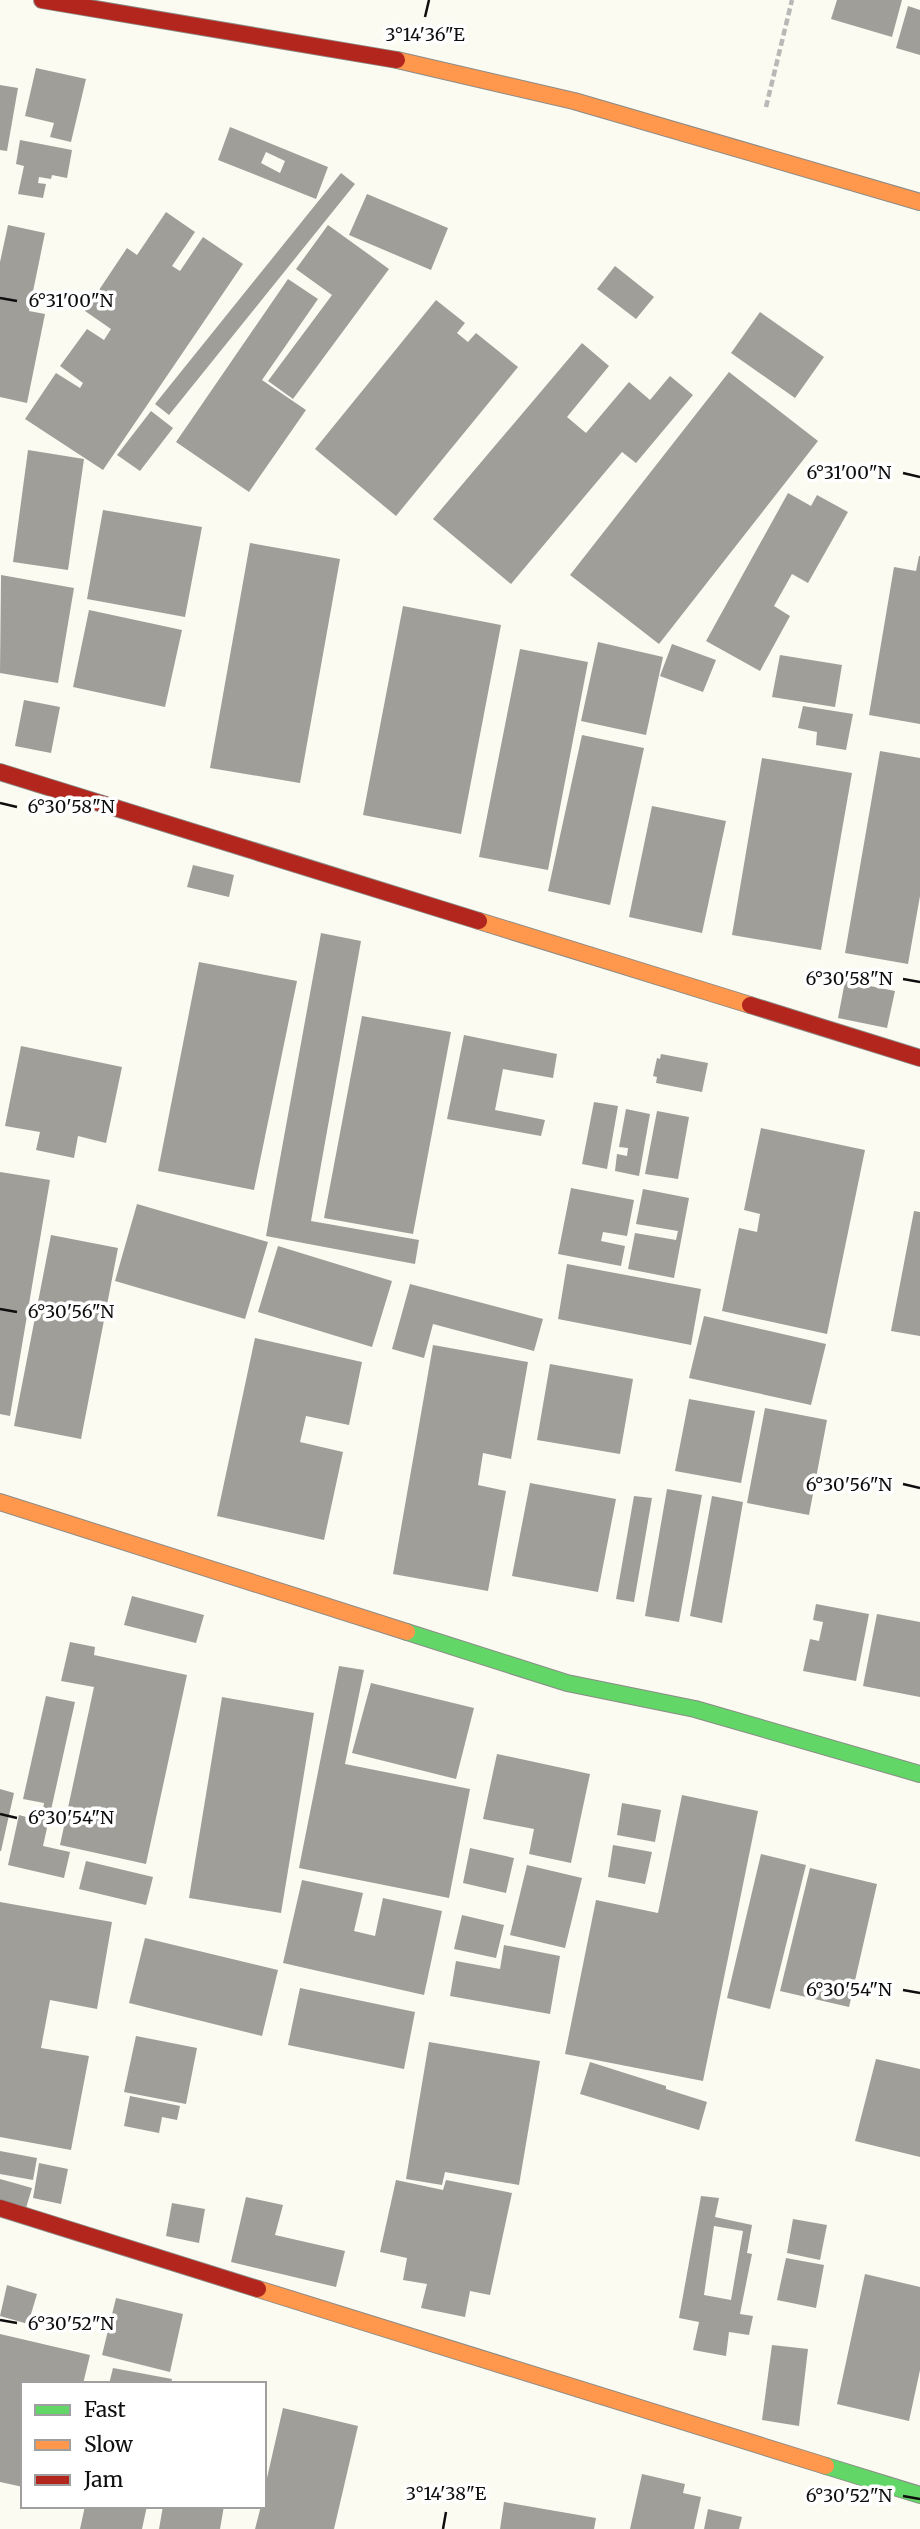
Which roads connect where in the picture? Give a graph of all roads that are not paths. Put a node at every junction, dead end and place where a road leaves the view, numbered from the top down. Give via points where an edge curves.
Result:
1 (42, 0) edge
2 (920, 202) edge
3 (0, 772) edge
4 (920, 1058) edge
5 (0, 1502) edge
6 (920, 1774) edge
7 (0, 2208) edge
8 (920, 2495) edge

1 - 2 street via 378,56 574,102
3 - 4 street
5 - 6 street via 567,1683 695,1709
7 - 8 street

